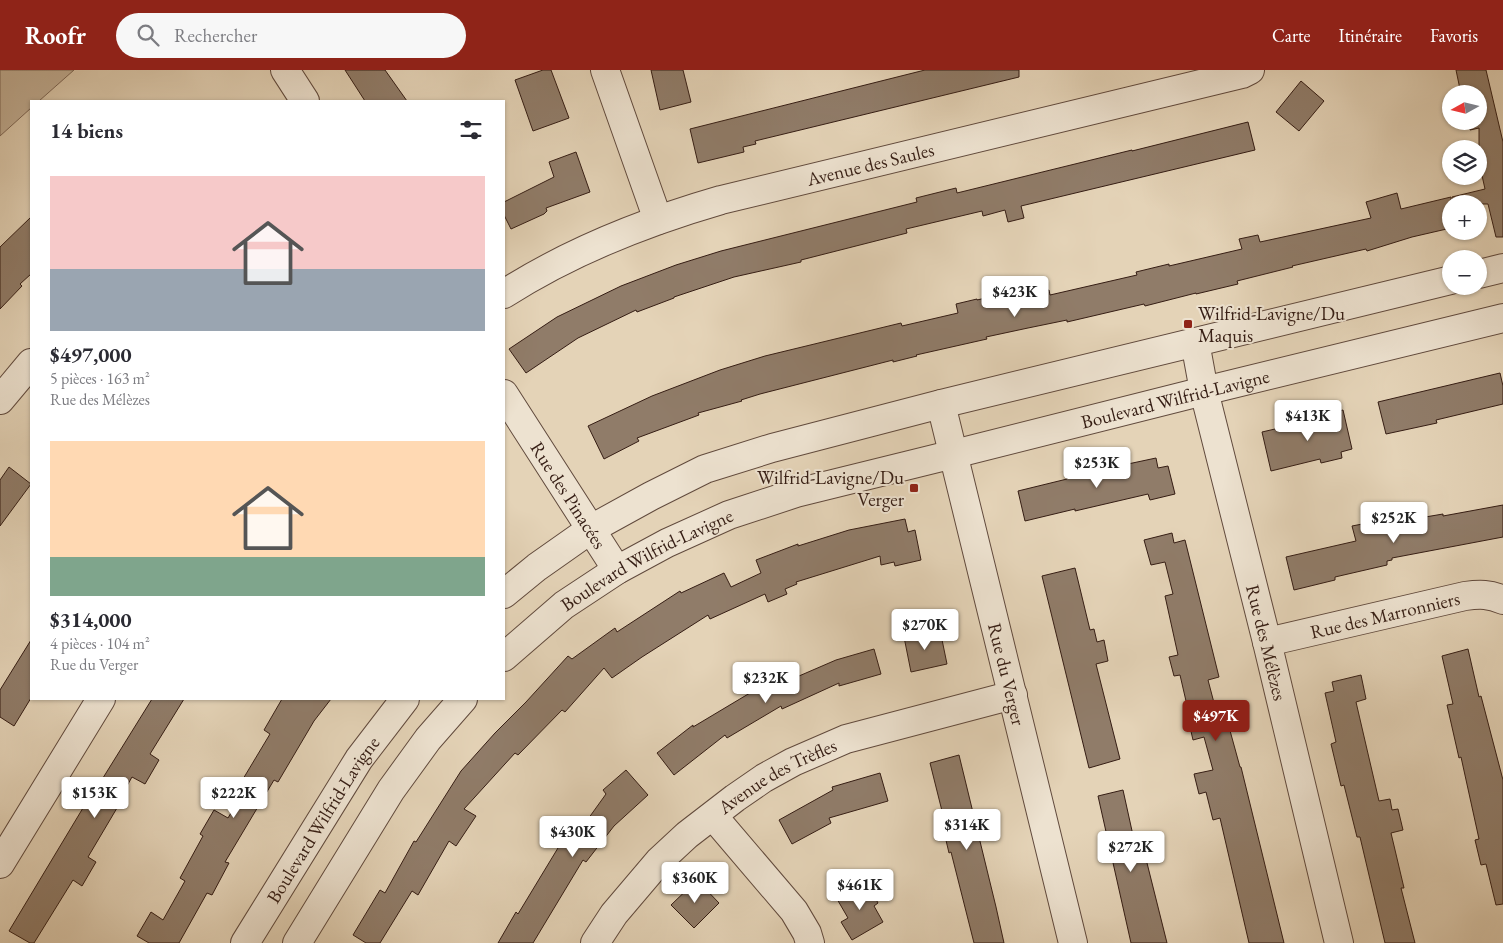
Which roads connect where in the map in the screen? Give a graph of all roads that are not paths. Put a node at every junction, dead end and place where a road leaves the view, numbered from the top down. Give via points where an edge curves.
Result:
1 (285, 70) edge
2 (605, 70) edge
3 (1250, 70) edge
4 (304, 100) edge
5 (658, 220) junction
6 (1503, 268) edge
7 (1487, 272) edge
8 (1442, 282) edge
9 (505, 293) edge
10 (1503, 318) edge
11 (1195, 342) junction
12 (30, 364) edge
13 (1204, 391) junction
14 (505, 396) edge
15 (0, 400) edge
16 (941, 404) junction
17 (954, 454) junction
18 (591, 529) junction
19 (617, 570) junction
20 (505, 593) edge
21 (1503, 600) edge
22 (1267, 642) junction
23 (505, 656) edge
24 (1013, 696) junction
25 (100, 700) edge
26 (404, 700) edge
27 (462, 700) edge
28 (713, 816) junction
29 (0, 864) edge
30 (245, 943) edge
31 (298, 943) edge
32 (595, 943) edge
33 (810, 943) edge
34 (1072, 943) edge
35 (1339, 943) edge

1 - 4 street
2 - 5 street
3 - 5 street, Avenue des Saules via 721,200
5 - 9 street, Avenue des Saules via 572,255
6 - 7 street
8 - 11 street
10 - 13 street, Boulevard Wilfrid-Lavigne
11 - 13 street, Rue des Mélèzes
11 - 16 street
12 - 15 street
13 - 17 street, Boulevard Wilfrid-Lavigne
13 - 22 street, Rue des Mélèzes
14 - 18 street, Rue des Pinacées
16 - 17 street, Rue du Verger
16 - 18 street via 705,469
17 - 19 street, Boulevard Wilfrid-Lavigne via 796,493 738,512 666,543
17 - 24 street, Rue du Verger
18 - 19 street, Rue des Pinacées
18 - 20 street
19 - 23 street, Boulevard Wilfrid-Lavigne via 564,605
21 - 22 street, Rue des Marronniers via 1492,595 1465,596
22 - 35 street, Rue des Mélèzes
24 - 28 street, Avenue des Trèfles via 846,739 816,751 764,778
24 - 34 street, Rue du Verger
25 - 29 street
26 - 30 street, Boulevard Wilfrid-Lavigne via 359,759
27 - 31 street via 428,739 391,790
28 - 32 street, Avenue des Trèfles via 659,861 614,914
28 - 33 street via 794,912

